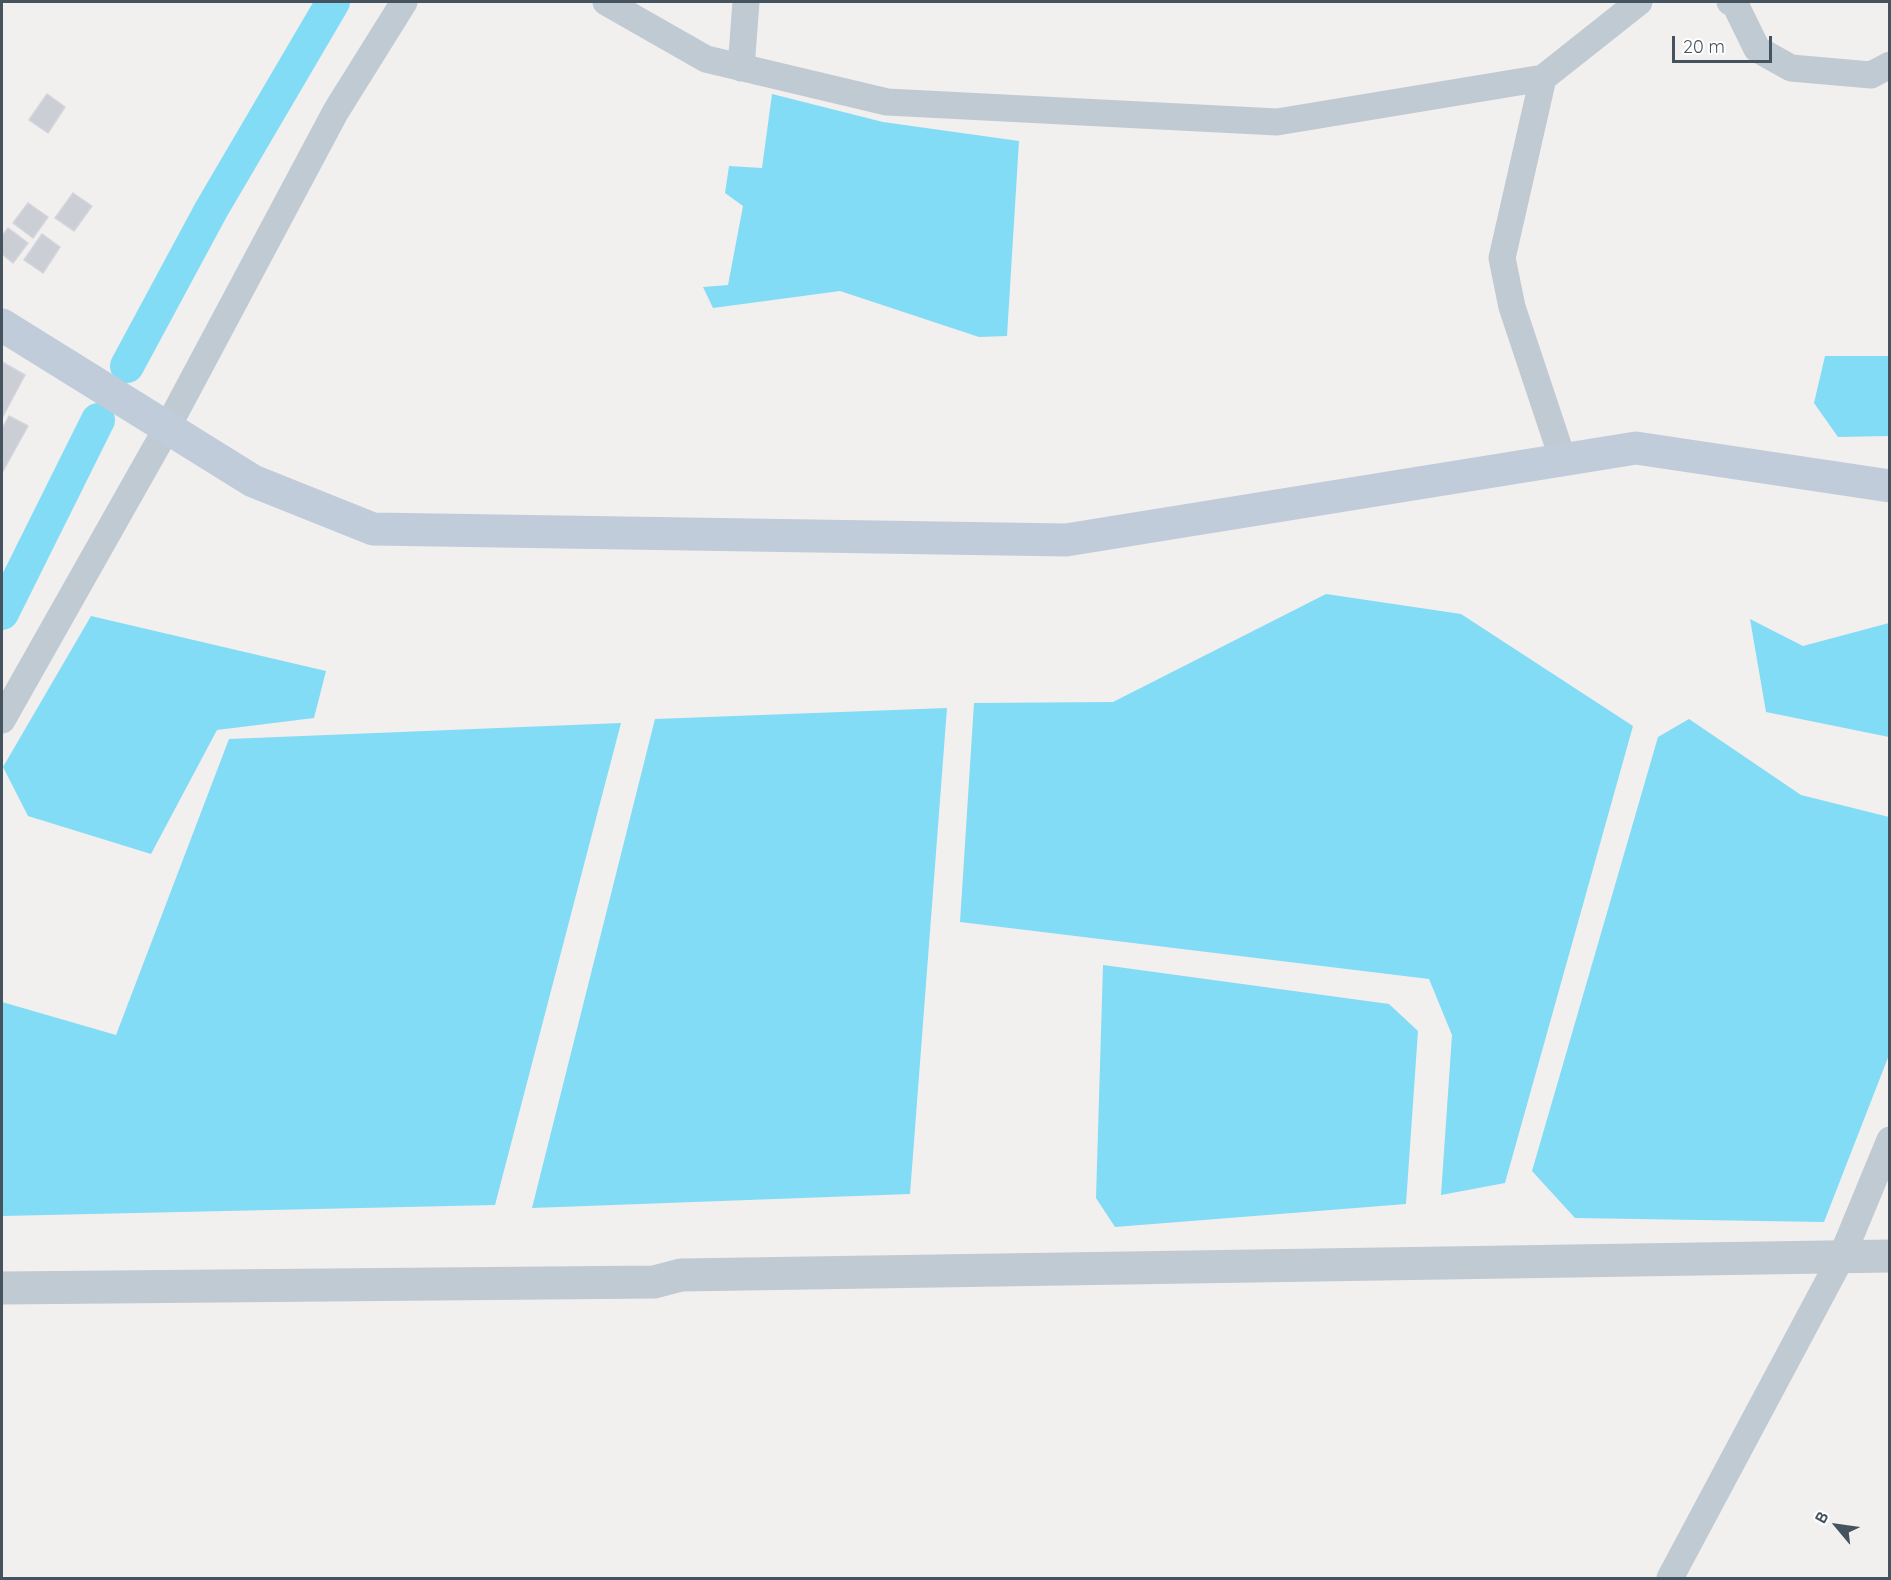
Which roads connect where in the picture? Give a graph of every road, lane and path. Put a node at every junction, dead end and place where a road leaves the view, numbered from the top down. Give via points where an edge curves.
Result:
1 (404, 2) edge
2 (606, 2) edge
3 (746, 2) edge
4 (1639, 2) edge
5 (1730, 2) edge
6 (1890, 65) edge
7 (741, 68) junction
8 (1543, 78) junction
9 (2, 325) edge
10 (167, 428) junction
11 (1563, 460) junction
12 (1890, 486) edge
13 (2, 720) edge
14 (1890, 1140) edge
15 (1842, 1256) junction
16 (1890, 1256) edge
17 (2, 1288) edge
18 (1670, 1578) edge

1 - 10 street via 336,111
2 - 7 street via 706,59
3 - 7 street
4 - 8 street
5 - 6 street via 1757,49 1791,68 1871,75
7 - 8 street via 887,102 1277,122
8 - 11 street via 1502,258 1512,307
9 - 10 main road
10 - 11 main road via 253,481 373,529 1066,540
10 - 13 street
11 - 12 main road via 1636,448
14 - 15 street
15 - 16 street
15 - 17 street via 681,1275 654,1282
15 - 18 street

